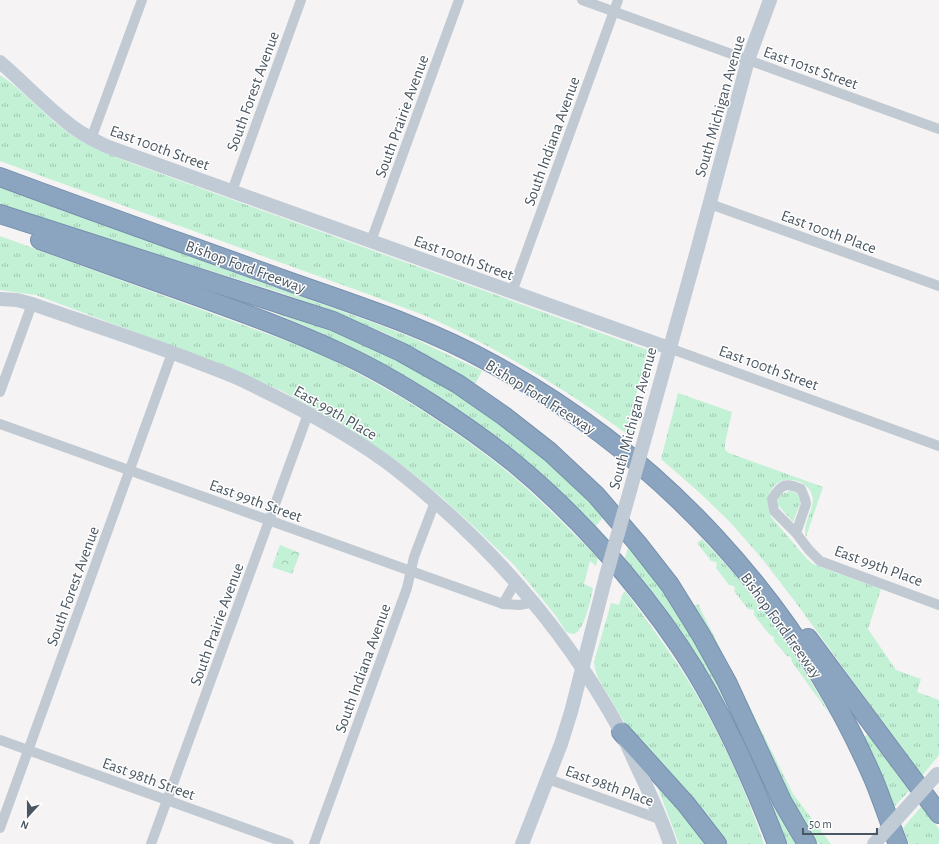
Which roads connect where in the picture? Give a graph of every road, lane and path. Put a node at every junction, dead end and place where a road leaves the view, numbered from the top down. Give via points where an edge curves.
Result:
1 (142, 0) edge
2 (301, 0) edge
3 (459, 0) edge
4 (582, 0) edge
5 (618, 0) edge
6 (770, 0) edge
7 (614, 12) junction
8 (748, 60) junction
9 (0, 62) edge
10 (939, 129) edge
11 (91, 139) junction
12 (0, 178) edge
13 (232, 192) junction
14 (710, 204) junction
15 (0, 214) edge
16 (0, 226) edge
17 (371, 241) junction
18 (939, 286) edge
19 (512, 292) junction
20 (0, 299) edge
21 (32, 304) junction
22 (669, 348) junction
23 (172, 353) junction
24 (0, 392) edge
25 (308, 414) junction
26 (0, 424) edge
27 (939, 446) edge
28 (130, 471) junction
29 (434, 502) junction
30 (269, 521) junction
31 (796, 533) junction
32 (716, 538) junction
33 (411, 572) junction
34 (516, 581) junction
35 (535, 602) junction
36 (503, 604) junction
37 (939, 605) edge
38 (581, 667) junction
39 (621, 732) junction
40 (0, 740) edge
41 (28, 750) junction
42 (938, 772) edge
43 (548, 779) junction
44 (167, 800) junction
45 (939, 814) edge
46 (662, 820) junction
47 (0, 828) edge
48 (151, 844) edge
49 (289, 844) edge
50 (314, 844) edge
51 (522, 844) edge
52 (670, 844) edge
53 (717, 844) edge
54 (777, 844) edge
55 (807, 844) edge
56 (874, 844) edge
57 (898, 844) edge

1 - 11 street
2 - 13 street, South Forest Avenue
3 - 17 street, South Prairie Avenue
4 - 7 street, East 101st Street
5 - 7 street, South Indiana Avenue
6 - 8 street, South Michigan Avenue
7 - 8 street, East 101st Street
7 - 19 street, South Indiana Avenue
8 - 10 street, East 101st Street
8 - 14 street, South Michigan Avenue
9 - 11 street, East 100th Street via 64,121
11 - 13 street, East 100th Street
12 - 32 highway, Bishop Ford Freeway via 365,308 442,339 488,361 576,415 619,447 669,490
13 - 17 street, East 100th Street
14 - 18 street, East 100th Place
14 - 22 street, South Michigan Avenue
15 - 55 highway via 333,321 401,352 458,384 504,416 550,452 596,495 670,585 728,682 782,801
16 - 54 highway via 235,310 347,355 404,386 465,425 513,462 593,538 638,591 680,647 706,688 737,747
17 - 19 street, East 100th Street
19 - 22 street, East 100th Street
20 - 21 street, East 99th Place
21 - 23 street, East 99th Place
21 - 24 street
22 - 27 street, East 100th Street
22 - 38 street, South Michigan Avenue, bridge
23 - 25 street, East 99th Place via 248,382
23 - 28 street, South Forest Avenue
25 - 29 street, East 99th Place via 396,469
25 - 30 street, South Prairie Avenue
26 - 28 street, East 99th Street
28 - 30 street, East 99th Street
28 - 41 street, South Forest Avenue
29 - 33 street, South Indiana Avenue
29 - 34 street, East 99th Place via 462,526
30 - 33 street, East 99th Street
30 - 44 street, South Prairie Avenue
31 - 31 street, East 99th Place via 774,511 772,499 785,485 801,489 806,499
31 - 37 street, East 99th Place via 820,561
32 - 45 highway via 752,564
32 - 57 highway, Bishop Ford Freeway via 769,601 823,680 873,779
33 - 36 street, East 99th Street
33 - 50 street, South Indiana Avenue
34 - 35 street, East 99th Place
34 - 36 street
35 - 36 street, East 99th Street
35 - 38 street, East 99th Place
38 - 39 street, East 99th Place
38 - 43 street, South Michigan Avenue via 571,712
39 - 46 street, East 99th Place
39 - 53 highway via 686,804
40 - 41 street, East 98th Street
41 - 44 street, East 98th Street
41 - 47 street, South Forest Avenue
42 - 56 street, bridge
43 - 46 street, East 98th Place
43 - 51 street, South Michigan Avenue
44 - 48 street, South Prairie Avenue
44 - 49 street, East 98th Street
46 - 52 street, East 99th Place

